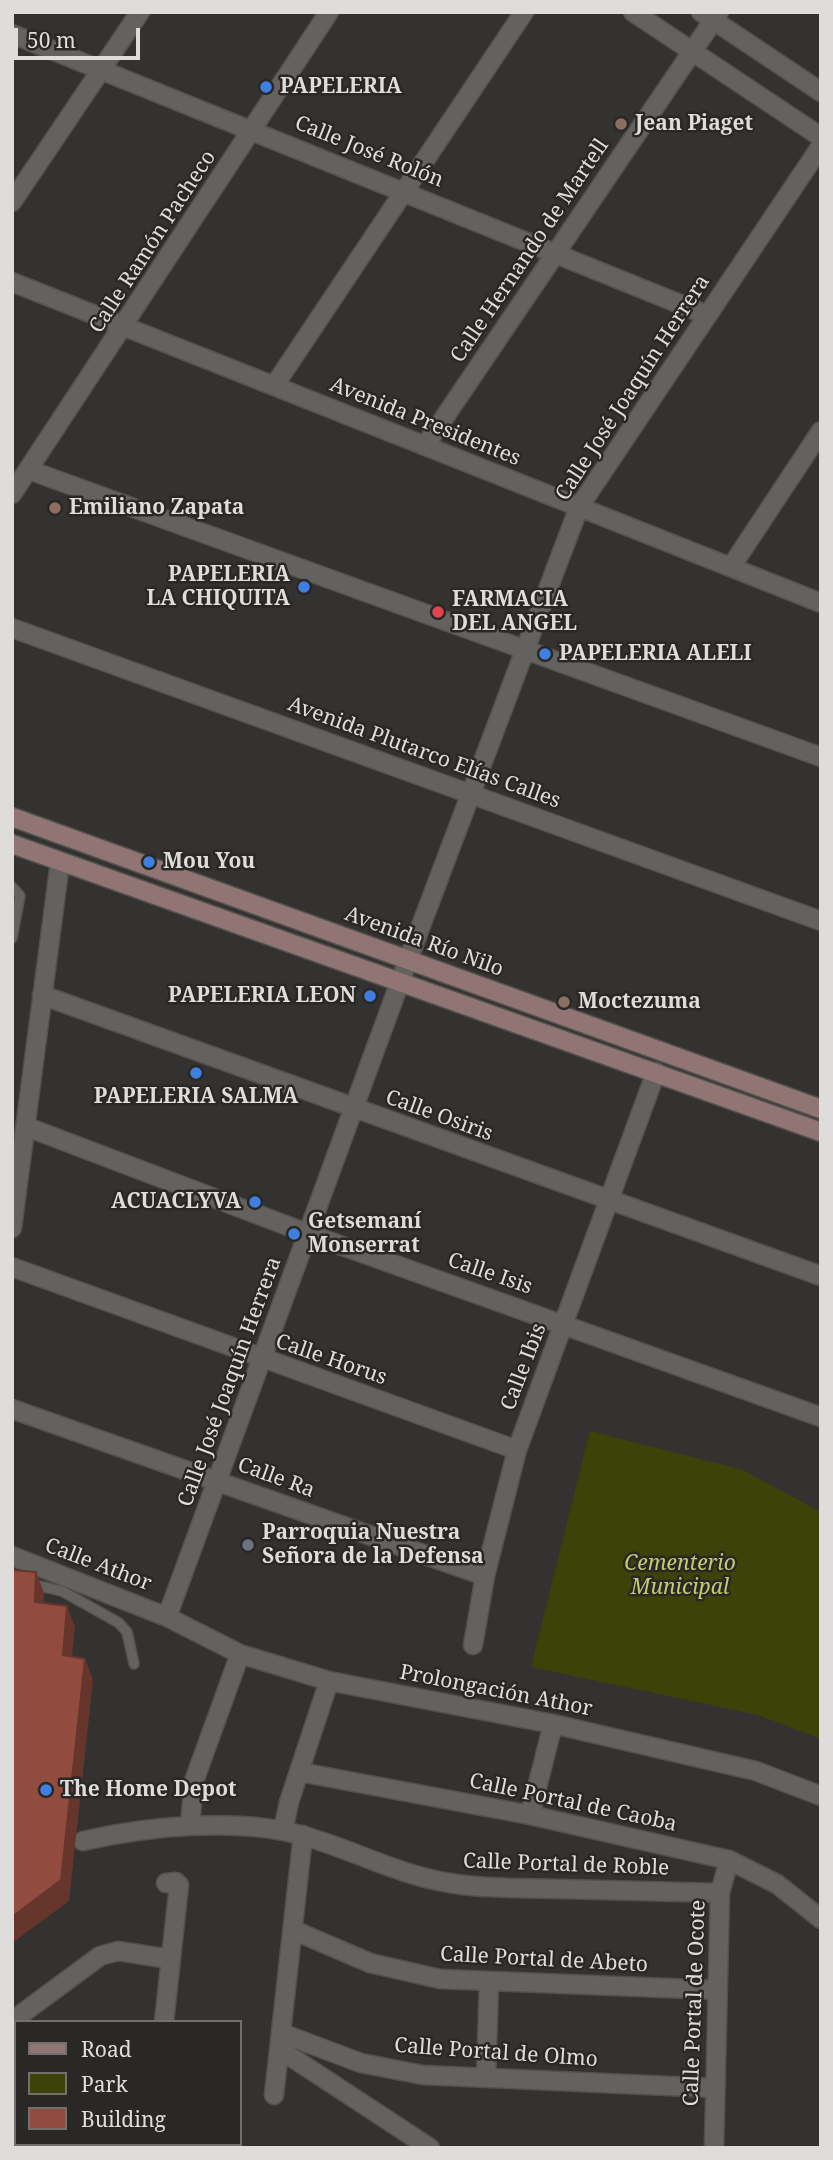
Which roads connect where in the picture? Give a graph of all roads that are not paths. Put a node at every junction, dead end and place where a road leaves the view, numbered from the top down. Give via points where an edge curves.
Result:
1 (140, 12) edge
2 (329, 12) edge
3 (524, 12) edge
4 (633, 12) edge
5 (711, 15) edge
6 (12, 34) edge
7 (692, 52) junction
8 (102, 70) junction
9 (821, 92) edge
10 (253, 130) junction
11 (821, 137) edge
12 (821, 146) edge
13 (405, 191) junction
14 (12, 202) edge
15 (556, 253) junction
16 (12, 282) edge
17 (707, 316) junction
18 (124, 328) junction
19 (274, 386) junction
20 (821, 431) edge
21 (425, 446) junction
22 (29, 470) junction
23 (12, 494) edge
24 (579, 507) junction
25 (730, 567) junction
26 (821, 603) edge
27 (12, 628) edge
28 (525, 650) junction
29 (821, 757) edge
30 (470, 794) junction
31 (12, 817) edge
32 (12, 844) edge
33 (60, 862) junction
34 (12, 887) edge
35 (821, 921) edge
36 (12, 938) edge
37 (408, 960) junction
38 (401, 980) junction
39 (42, 995) junction
40 (656, 1072) junction
41 (821, 1109) edge
42 (354, 1110) junction
43 (27, 1127) junction
44 (821, 1132) edge
45 (609, 1201) junction
46 (12, 1228) edge
47 (309, 1234) junction
48 (12, 1267) edge
49 (821, 1276) edge
50 (564, 1324) junction
51 (264, 1360) junction
52 (12, 1409) edge
53 (821, 1417) edge
54 (517, 1450) junction
55 (218, 1481) junction
56 (12, 1556) edge
57 (485, 1576) junction
58 (12, 1580) edge
59 (167, 1617) junction
60 (473, 1645) dead end
61 (240, 1654) junction
62 (134, 1664) dead end
63 (329, 1681) junction
64 (553, 1724) junction
65 (300, 1772) junction
66 (821, 1796) edge
67 (530, 1815) junction
68 (190, 1825) junction
69 (283, 1830) junction
70 (303, 1835) junction
71 (83, 1841) dead end
72 (729, 1860) junction
73 (166, 1883) dead end
74 (720, 1893) junction
75 (821, 1919) edge
76 (293, 1930) junction
77 (170, 1959) junction
78 (489, 1983) junction
79 (717, 1990) junction
80 (15, 2020) edge
81 (164, 2020) edge
82 (280, 2041) junction
83 (486, 2077) junction
84 (715, 2088) junction
85 (274, 2095) dead end
86 (430, 2148) edge
87 (713, 2148) edge

1 - 8 street
2 - 10 street, Calle Ramón Pacheco
3 - 13 street
4 - 7 street
5 - 7 street, Calle Hernando de Martell
5 - 9 street
6 - 8 street, Calle José Rolón
7 - 11 street
7 - 15 street, Calle Hernando de Martell
8 - 10 street, Calle José Rolón
8 - 14 street
10 - 13 street, Calle José Rolón
10 - 18 street, Calle Ramón Pacheco
12 - 17 street, Calle José Joaquín Herrera
13 - 15 street, Calle José Rolón
13 - 19 street
15 - 17 street, Calle José Rolón
15 - 21 street, Calle Hernando de Martell
16 - 18 street, Avenida Presidentes
17 - 24 street, Calle José Joaquín Herrera
18 - 19 street, Avenida Presidentes
18 - 22 street, Calle Ramón Pacheco
19 - 21 street, Avenida Presidentes
20 - 25 street
21 - 24 street, Avenida Presidentes
22 - 23 street, Calle Ramón Pacheco
22 - 28 street
24 - 25 street, Avenida Presidentes
24 - 28 street, Calle José Joaquín Herrera
25 - 26 street, Avenida Presidentes
27 - 30 street, Avenida Plutarco Elías Calles
28 - 29 street
28 - 30 street, Calle José Joaquín Herrera
30 - 35 street, Avenida Plutarco Elías Calles
30 - 37 street, Calle José Joaquín Herrera
31 - 37 main road, Avenida Río Nilo
32 - 33 main road, Avenida Río Nilo
33 - 38 main road, Avenida Río Nilo
33 - 39 street
34 - 36 lane via 20,896
37 - 38 street, Calle José Joaquín Herrera
37 - 41 main road, Avenida Río Nilo
38 - 40 main road, Avenida Río Nilo
38 - 42 street, Calle José Joaquín Herrera
39 - 42 street, Calle Osiris
39 - 43 street
40 - 44 main road, Avenida Río Nilo
40 - 45 street, Calle Ibis
42 - 45 street, Calle Osiris
42 - 47 street, Calle José Joaquín Herrera
43 - 46 street
43 - 47 street, Calle Isis
45 - 49 street, Calle Osiris
45 - 50 street, Calle Ibis
47 - 50 street, Calle Isis
47 - 51 street, Calle José Joaquín Herrera
48 - 51 street, Calle Horus
50 - 53 street, Calle Isis
50 - 54 street, Calle Ibis
51 - 54 street, Calle Horus
51 - 55 street, Calle José Joaquín Herrera
52 - 55 street, Calle Ra
54 - 57 street, Calle Ibis
55 - 57 street, Calle Ra
55 - 59 street, Calle José Joaquín Herrera
56 - 59 street, Calle Athor
57 - 60 street, Calle Ibis
58 - 62 lane via 62,1591 118,1623 127,1632
59 - 61 street, Prolongación Athor
61 - 63 street, Prolongación Athor
61 - 68 street via 194,1781
63 - 64 street, Prolongación Athor
63 - 65 street
64 - 66 street, Prolongación Athor via 756,1771
64 - 67 street
65 - 67 street, Calle Portal de Caoba
65 - 69 street
67 - 72 street, Calle Portal de Caoba
68 - 69 street, Calle Portal de Roble
68 - 71 street, Calle Portal de Roble
69 - 70 street, Calle Portal de Roble
70 - 74 street, Calle Portal de Roble via 387,1868 452,1884
70 - 76 street
72 - 74 street, Calle Portal de Ocote
72 - 75 street, Calle Portal de Caoba via 777,1884
73 - 77 street via 178,1884
74 - 79 street, Calle Portal de Ocote
76 - 78 street, Calle Portal de Abeto via 391,1969
76 - 82 street
77 - 80 street via 118,1951 100,1956
77 - 81 street
78 - 79 street, Calle Portal de Abeto
78 - 83 street
79 - 84 street, Calle Portal de Ocote
82 - 83 street, Calle Portal de Olmo via 389,2070
82 - 85 street
82 - 86 street
83 - 84 street, Calle Portal de Olmo
84 - 87 street, Calle Portal de Ocote

